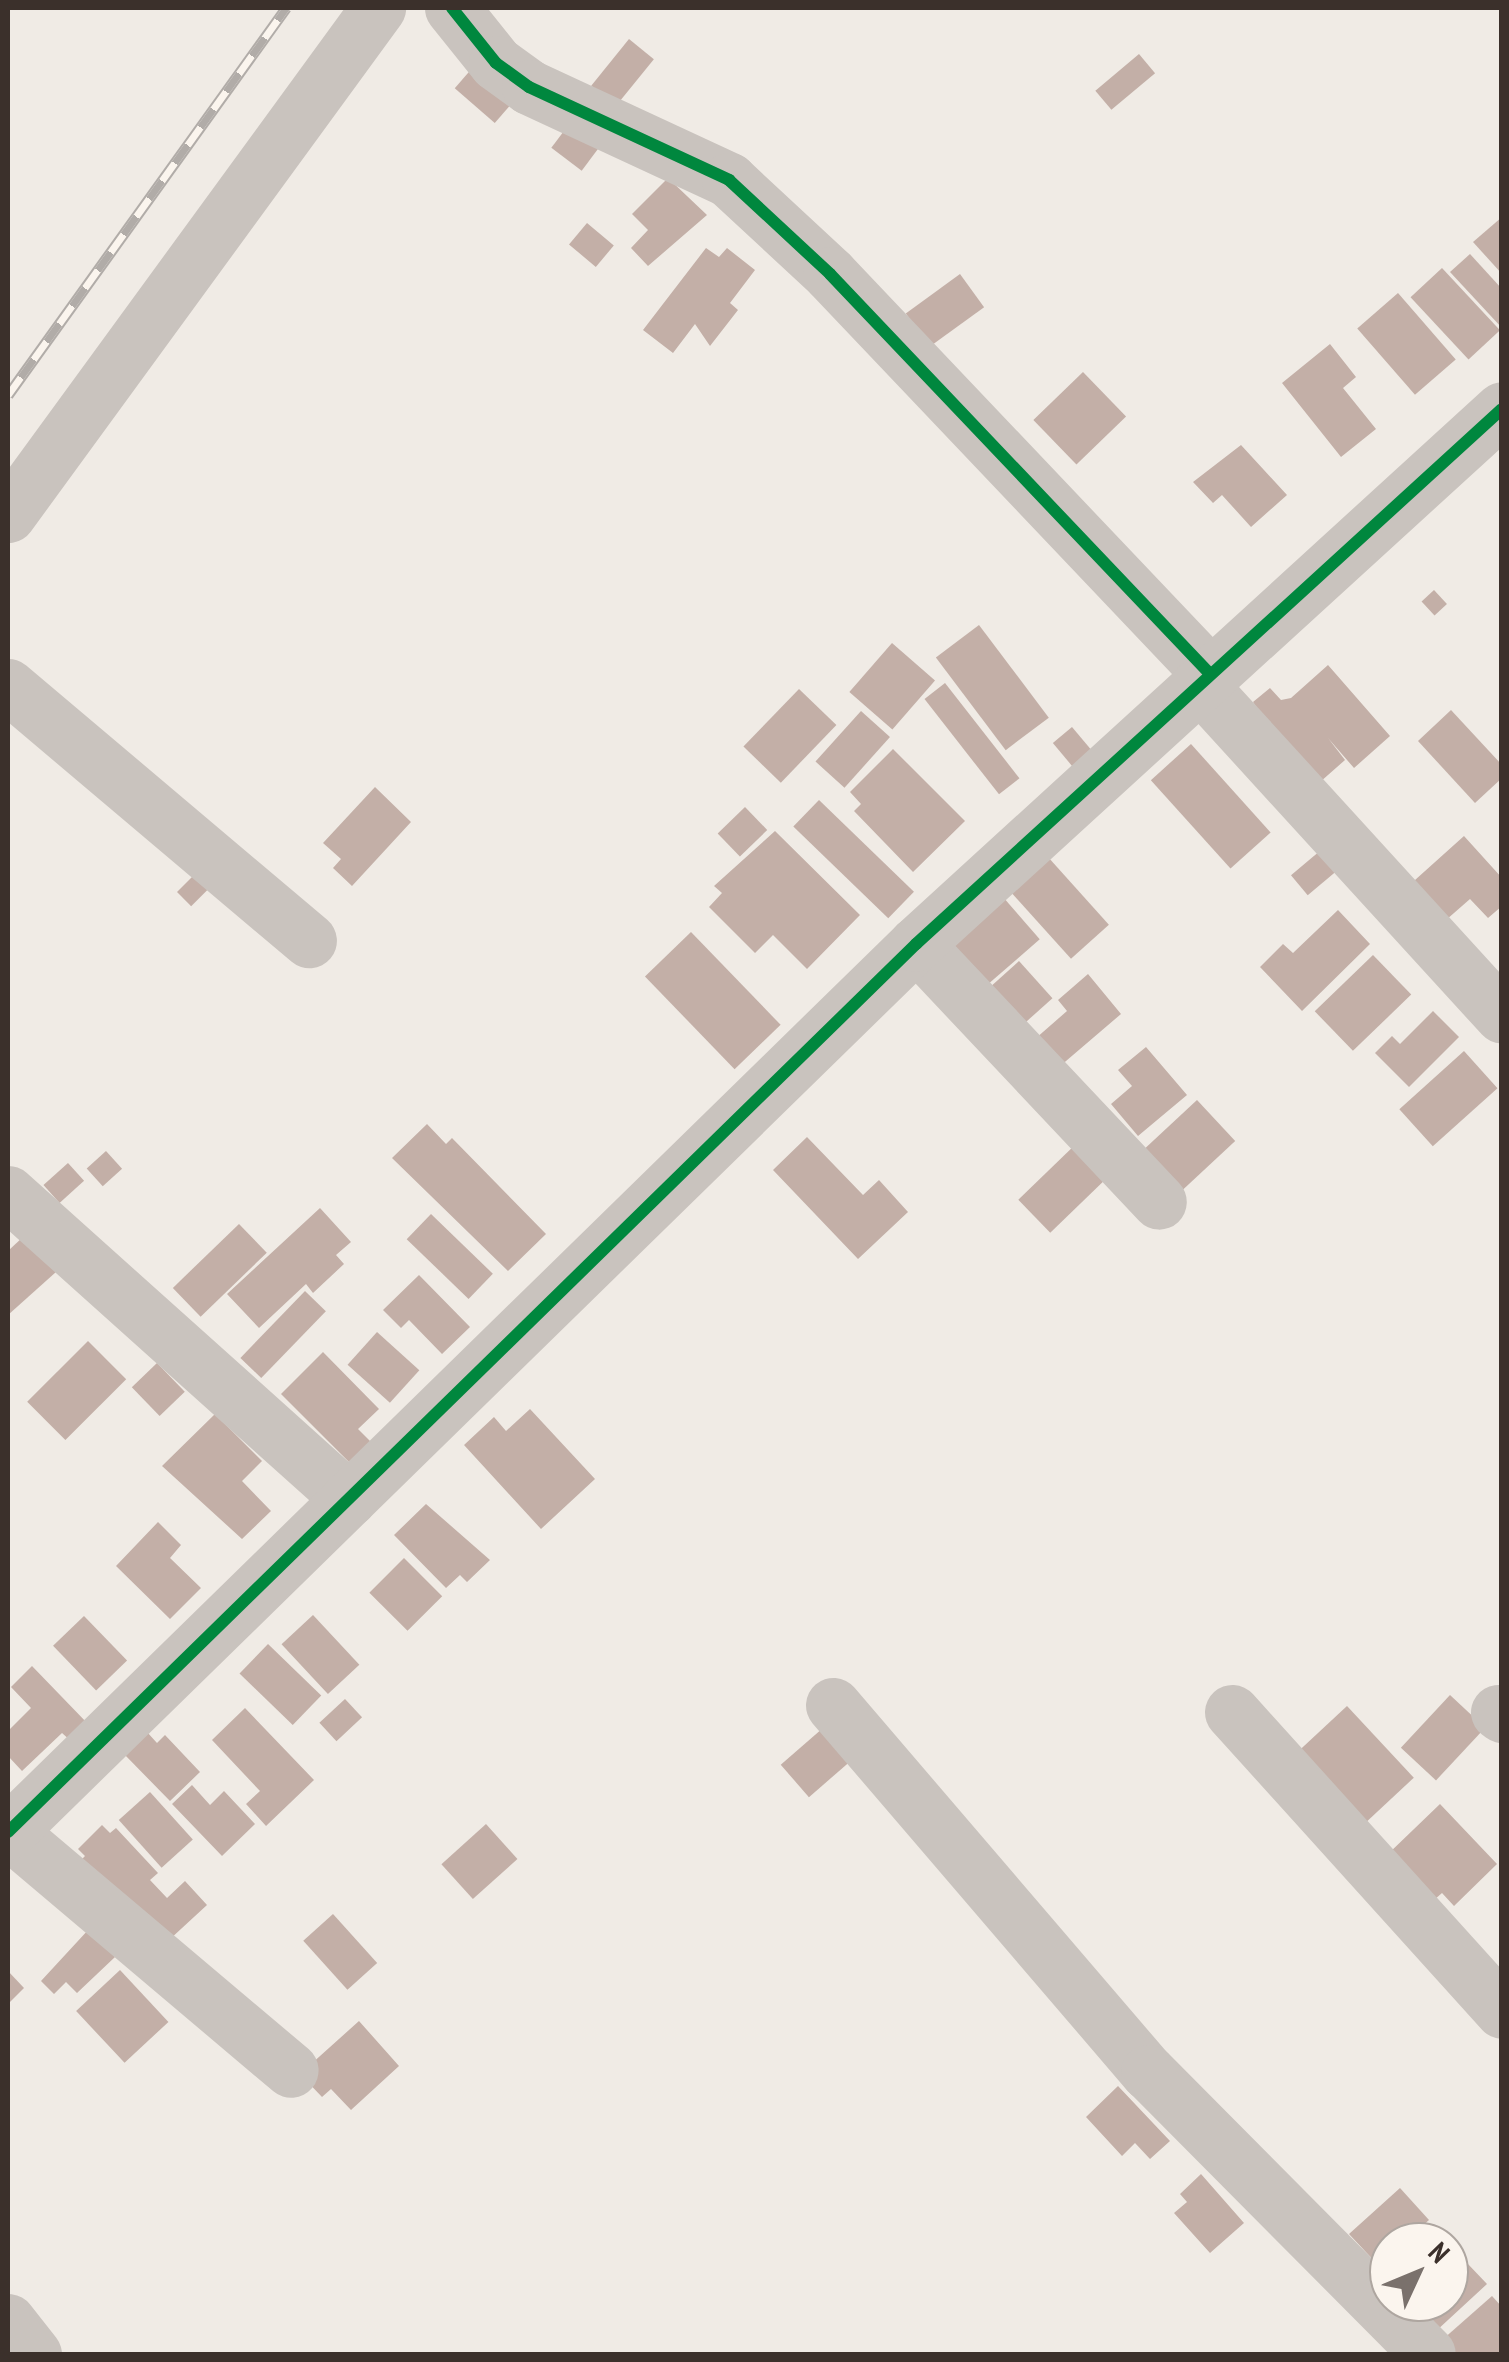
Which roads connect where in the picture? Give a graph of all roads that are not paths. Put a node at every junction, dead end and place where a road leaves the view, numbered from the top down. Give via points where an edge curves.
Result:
1 (378, 8) edge
2 (452, 8) edge
3 (1502, 409) edge
4 (8, 515) edge
5 (1204, 679) junction
6 (8, 686) edge
7 (309, 940) dead end
8 (916, 944) junction
9 (1502, 1016) edge
10 (8, 1192) edge
11 (1159, 1202) dead end
12 (349, 1499) junction
13 (833, 1705) dead end
14 (1232, 1712) dead end
15 (8, 1831) edge
16 (1502, 2011) edge
17 (291, 2070) dead end
18 (8, 2320) edge
19 (34, 2354) edge
20 (1428, 2354) edge

1 - 4 street
2 - 5 street via 474,40 529,87 730,180 830,274
3 - 5 street
5 - 8 street
5 - 9 street
6 - 7 street
8 - 11 street
8 - 12 street
10 - 12 street
12 - 15 street
13 - 20 street via 1148,2072
14 - 16 street
15 - 17 street
18 - 19 street

